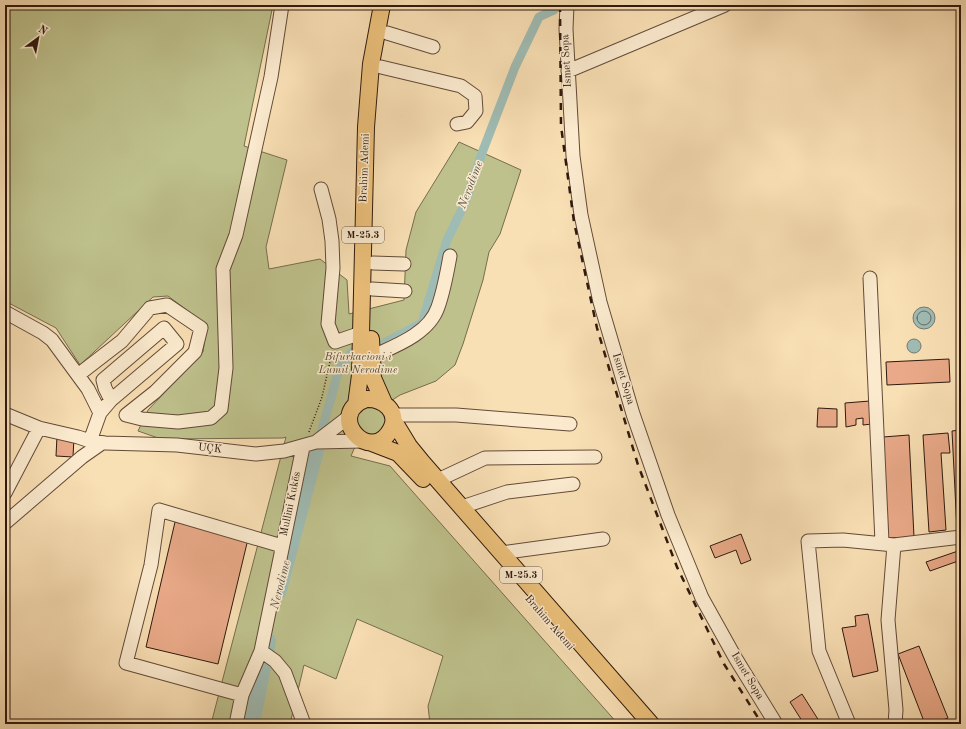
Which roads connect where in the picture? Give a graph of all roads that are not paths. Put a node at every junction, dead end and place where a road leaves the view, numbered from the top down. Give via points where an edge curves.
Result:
1 (282, 5) edge
2 (382, 5) edge
3 (393, 5) edge
4 (567, 5) edge
5 (725, 5) edge
6 (386, 33) junction
7 (433, 47) dead end
8 (381, 67) junction
9 (568, 70) junction
10 (457, 124) dead end
11 (321, 189) dead end
12 (450, 256) dead end
13 (373, 263) junction
14 (404, 264) dead end
15 (870, 278) dead end
16 (372, 289) junction
17 (405, 291) dead end
18 (5, 312) edge
19 (361, 333) junction
20 (371, 357) junction
21 (78, 375) junction
22 (111, 400) junction
23 (353, 410) junction
24 (100, 413) junction
25 (391, 413) junction
26 (5, 414) edge
27 (570, 424) dead end
28 (40, 428) junction
29 (96, 442) junction
30 (316, 442) junction
31 (368, 442) junction
32 (303, 447) junction
33 (594, 457) dead end
34 (438, 480) junction
35 (574, 484) dead end
36 (5, 493) edge
37 (462, 507) junction
38 (5, 524) edge
39 (961, 537) edge
40 (603, 539) dead end
41 (888, 544) junction
42 (282, 546) junction
43 (501, 553) junction
44 (261, 651) junction
45 (242, 695) junction
46 (236, 724) edge
47 (304, 724) edge
48 (637, 724) edge
49 (652, 724) edge
50 (776, 724) edge
51 (849, 724) edge
52 (895, 724) edge

1 - 21 street via 271,77 236,235 223,269 226,368 221,409 212,418 178,422 126,415 155,392 195,352 201,328 167,304 150,308 122,341
2 - 19 main road, Brahim Ademi / M-25.3 via 371,64 366,127
3 - 6 main road, Brahim Ademi / M-25.3
4 - 9 street, Ismet Sopa
5 - 9 street
6 - 7 street
6 - 8 main road, Brahim Ademi / M-25.3
8 - 10 street via 461,86 475,96 476,111 466,122
8 - 13 main road, Brahim Ademi / M-25.3 via 376,137
9 - 50 street, Ismet Sopa via 573,156 581,215 600,302 633,414 668,515 702,598
11 - 19 street via 332,241 333,268 328,324 335,342
12 - 20 street via 438,308 423,329
13 - 14 street
13 - 16 main road, Brahim Ademi / M-25.3
15 - 41 street
16 - 17 street
16 - 20 main road, Brahim Ademi / M-25.3
18 - 21 street via 52,340
19 - 23 main road, Brahim Ademi / M-25.3 via 360,375
20 - 25 main road, Brahim Ademi / M-25.3 via 373,378
21 - 24 street
22 - 22 street via 177,344 164,328 103,380
22 - 24 street
23 - 25 main road via 361,401 373,399
23 - 30 street, UÇK
23 - 31 main road, Brahim Ademi / M-25.3 via 352,431
24 - 29 street
25 - 27 street
25 - 31 main road via 386,436
25 - 34 main road, Brahim Ademi / M-25.3 via 409,446
26 - 28 street, UÇK
28 - 29 street, UÇK
28 - 36 street
29 - 32 street, UÇK via 177,446 256,454
29 - 38 street
30 - 31 street, UÇK
30 - 32 street, UÇK
31 - 48 main road, Brahim Ademi / M-25.3 via 398,453 414,469
32 - 42 street, Mullini Kukës
33 - 34 street via 485,458
34 - 37 main road, Brahim Ademi / M-25.3
35 - 37 street via 507,492
37 - 43 main road, Brahim Ademi / M-25.3
39 - 41 street
40 - 43 street
41 - 51 street via 808,541 819,651
41 - 52 street via 888,620
42 - 44 street, Mullini Kukës
42 - 45 street via 160,510 151,565 126,663
43 - 49 main road, Brahim Ademi / M-25.3
44 - 45 street, Mullini Kukës
44 - 47 street via 286,673
45 - 46 street, Mullini Kukës

